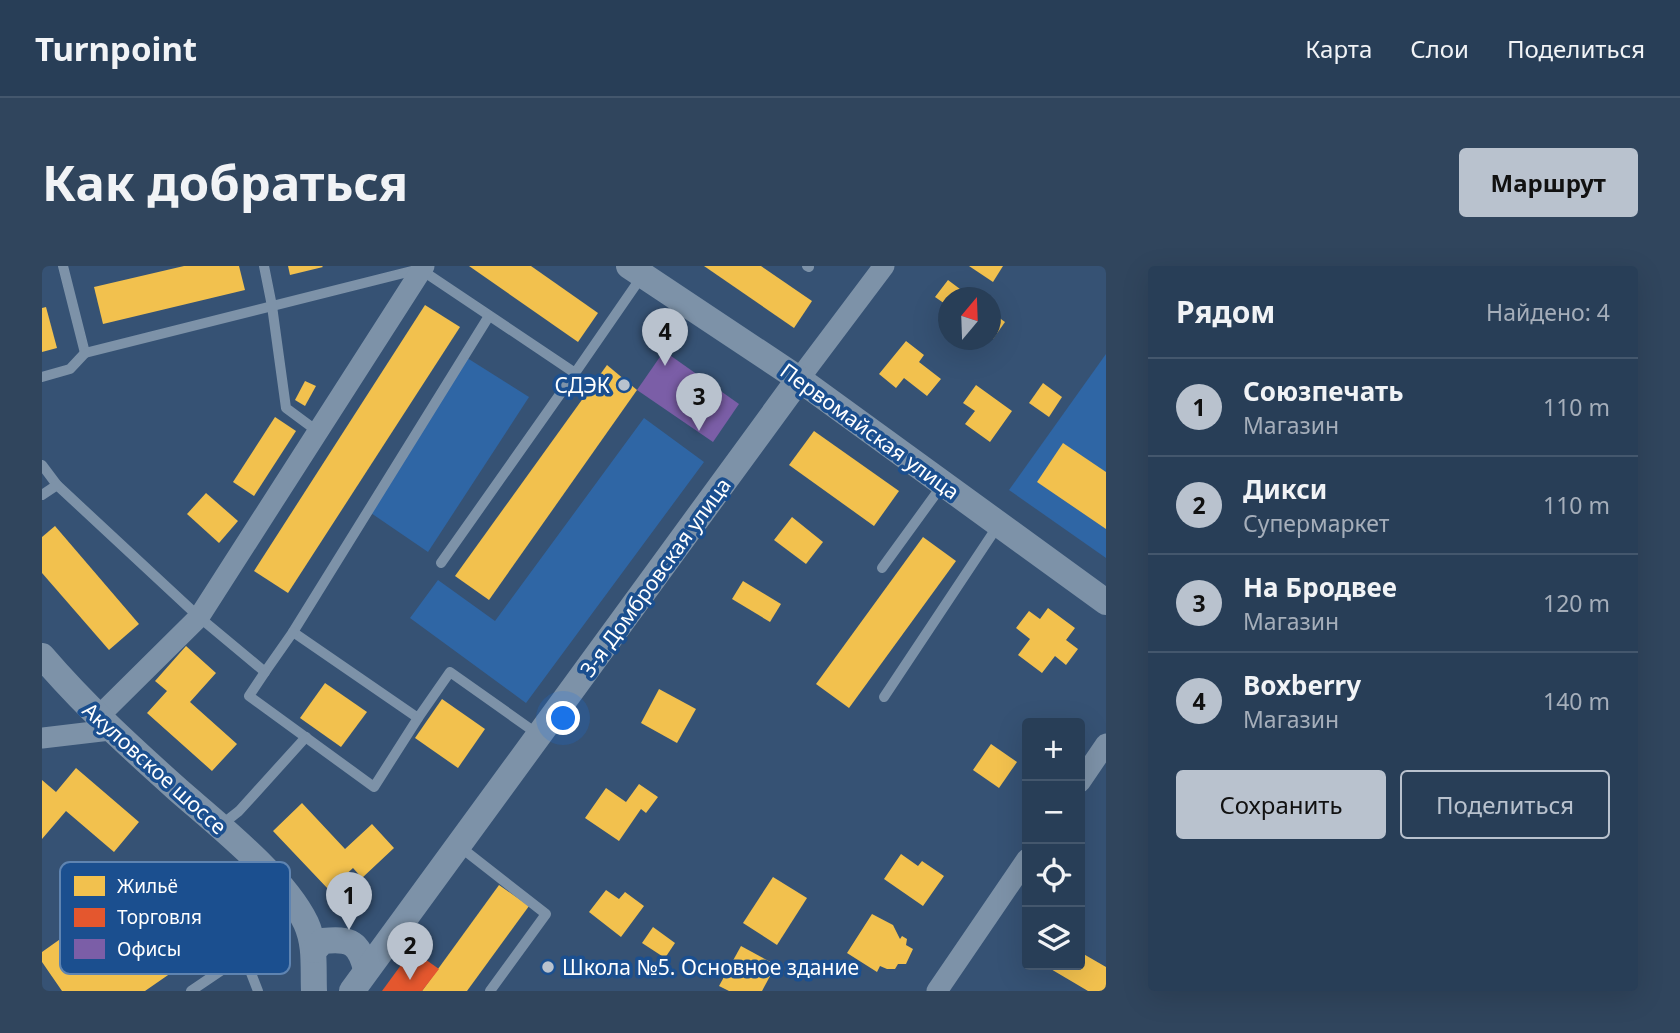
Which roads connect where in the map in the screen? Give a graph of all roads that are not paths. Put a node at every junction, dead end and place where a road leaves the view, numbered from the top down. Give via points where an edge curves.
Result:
1 (63, 266) edge
2 (264, 266) edge
3 (884, 266) edge
4 (422, 268) edge
5 (636, 270) edge
6 (272, 306) junction
7 (489, 316) junction
8 (85, 353) junction
9 (575, 373) junction
10 (42, 377) edge
11 (799, 379) junction
12 (317, 431) junction
13 (42, 465) edge
14 (943, 484) junction
15 (57, 485) junction
16 (42, 495) edge
17 (999, 524) junction
18 (441, 563) dead end
19 (882, 568) dead end
20 (1106, 602) edge
21 (199, 617) junction
22 (293, 632) junction
23 (42, 656) edge
24 (265, 672) junction
25 (884, 697) dead end
26 (418, 718) junction
27 (104, 724) junction
28 (539, 735) junction
29 (306, 737) junction
30 (42, 738) edge
31 (1106, 744) edge
32 (1081, 781) edge
33 (220, 827) junction
34 (459, 846) junction
35 (256, 862) edge
36 (1022, 866) edge
37 (290, 898) edge
38 (295, 904) junction
39 (290, 909) edge
40 (216, 974) edge
41 (251, 974) edge
42 (318, 977) edge
43 (359, 980) edge
44 (191, 991) edge
45 (258, 991) edge
46 (490, 991) edge
47 (937, 991) edge

1 - 8 lane
2 - 6 lane
3 - 11 street, 3-я Домбровская улица
4 - 6 lane
4 - 7 lane
4 - 12 street
5 - 9 lane
5 - 11 street, Первомайская улица
6 - 8 lane
6 - 12 lane via 286,408
7 - 9 lane
7 - 22 lane
8 - 10 lane via 71,369
9 - 18 lane
11 - 14 street, Первомайская улица
11 - 28 street, 3-я Домбровская улица
12 - 21 street
13 - 15 lane
14 - 17 street, Первомайская улица
14 - 19 lane
15 - 16 lane
15 - 21 lane
17 - 20 street, Первомайская улица
17 - 25 lane
21 - 24 lane
21 - 27 street
22 - 24 lane
22 - 26 lane
23 - 27 street, Акуловское шоссе
24 - 29 lane via 249,696
26 - 28 lane via 450,672
26 - 29 lane via 374,787
27 - 30 street
27 - 33 street, Акуловское шоссе
28 - 34 street, 3-я Домбровская улица
29 - 33 lane
31 - 32 street
33 - 35 street, Акуловское шоссе
34 - 43 street, 3-я Домбровская улица
34 - 46 lane via 546,914
36 - 47 street
37 - 38 street, Акуловское шоссе
38 - 39 lane
38 - 42 street, Акуловское шоссе via 307,926
40 - 44 lane
41 - 45 lane
42 - 43 street via 323,941 342,940 361,951

